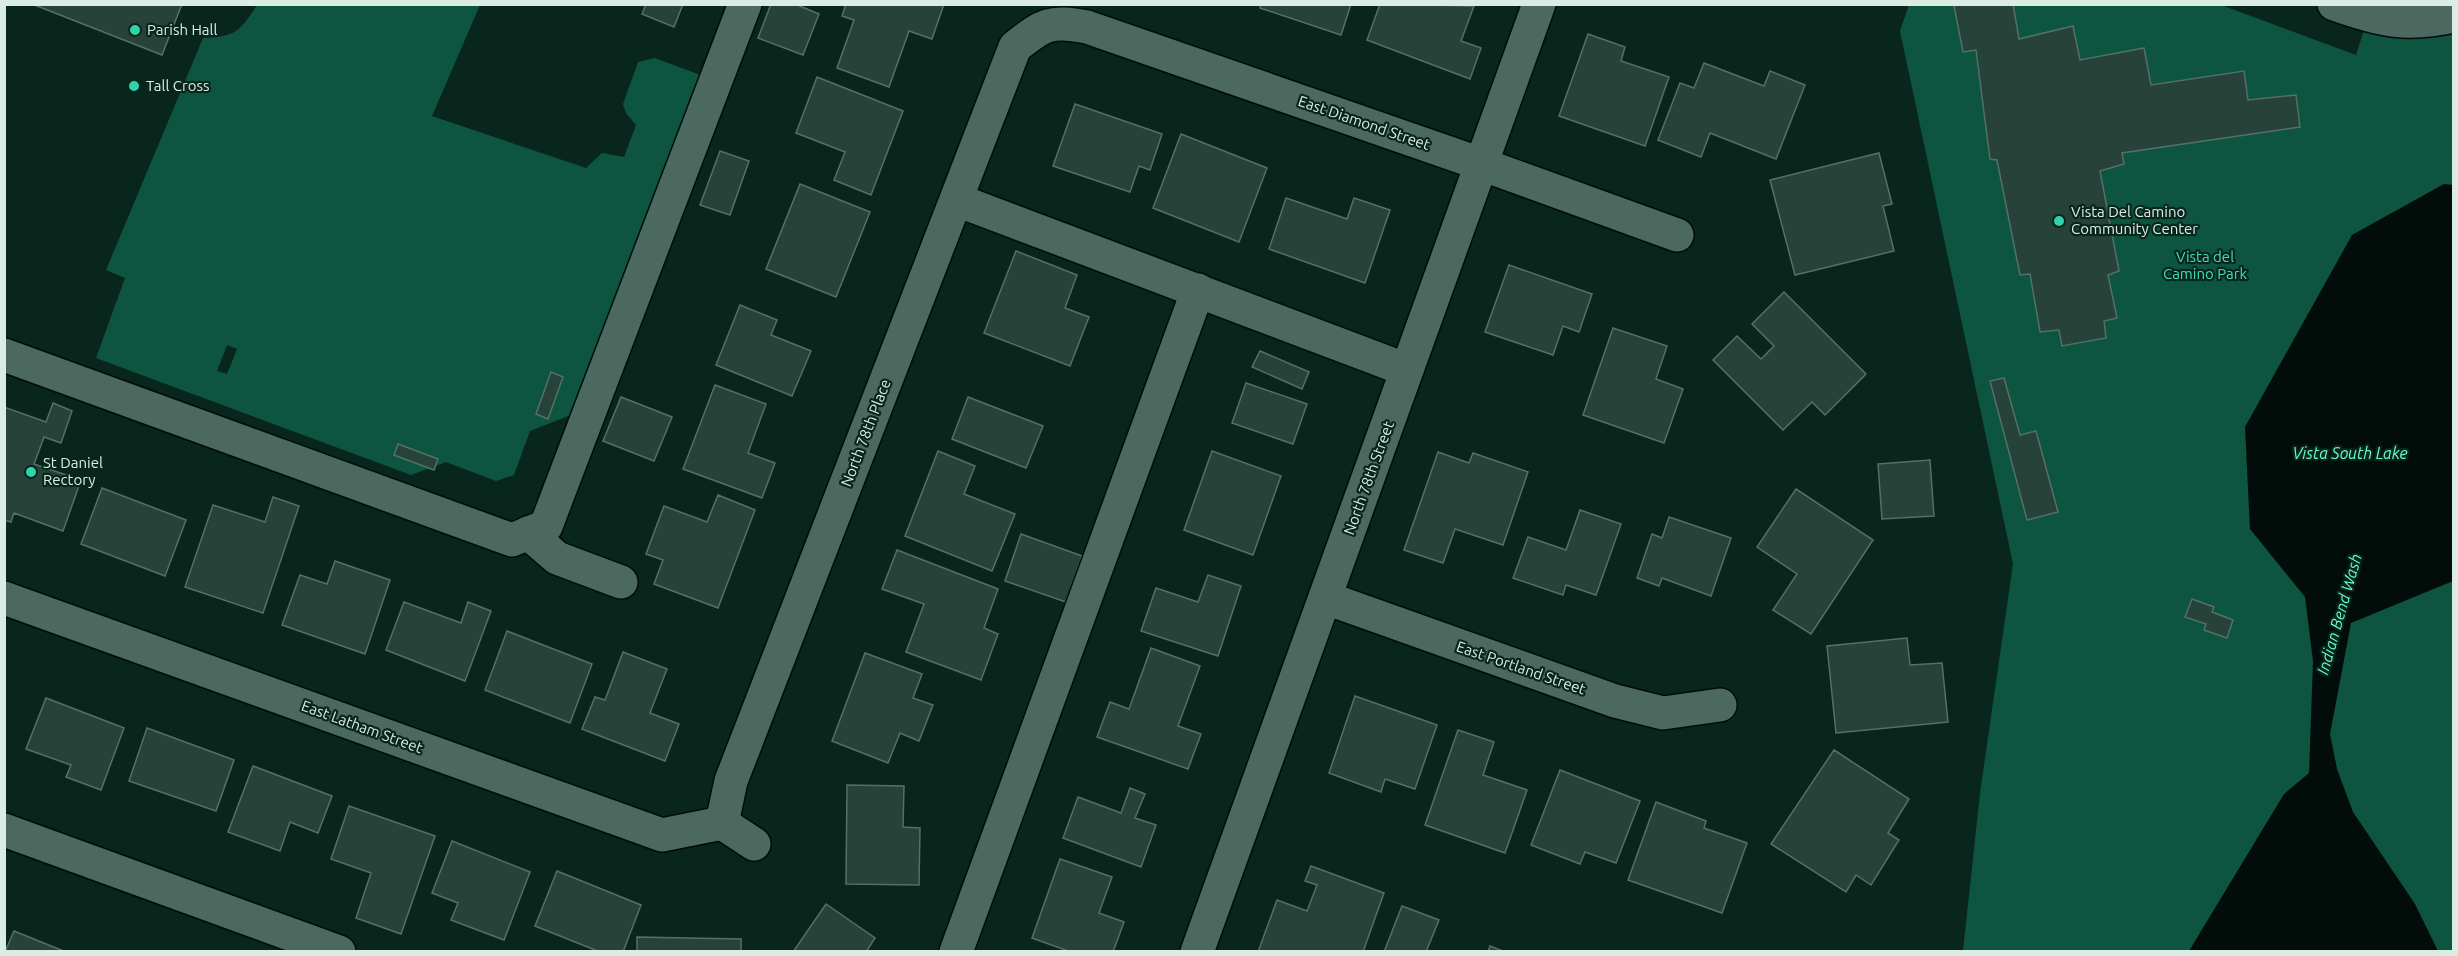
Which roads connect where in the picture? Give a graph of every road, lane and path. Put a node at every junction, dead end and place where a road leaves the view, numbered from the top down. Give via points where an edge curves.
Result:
1 (745, 4) edge
2 (1539, 4) edge
3 (2334, 4) edge
4 (2454, 16) edge
5 (1049, 23) joint
6 (1481, 164) junction
7 (957, 200) junction
8 (1677, 235) dead end
9 (1198, 290) junction
10 (4, 355) edge
11 (1407, 370) junction
12 (528, 533) junction
13 (621, 582) dead end
14 (4, 598) edge
15 (1326, 598) junction
16 (1720, 705) dead end
17 (723, 823) junction
18 (4, 830) edge
19 (754, 844) dead end
20 (339, 951) edge
21 (956, 951) edge
22 (1197, 951) edge

1 - 12 street via 546,526
2 - 6 street, North 78th Street
3 - 4 street via 2391,22 2428,22
5 - 6 street, East Diamond Street via 1087,27
5 - 7 street, North 78th Place via 1015,47
6 - 8 street, East Diamond Street
6 - 11 street, North 78th Street
7 - 9 street
7 - 17 street, North 78th Place via 731,781
9 - 11 street
9 - 21 street
10 - 12 street via 512,540
11 - 15 street, North 78th Street
12 - 13 street via 557,558
14 - 17 street, East Latham Street via 662,835
15 - 16 street, East Portland Street via 1615,701 1663,713
15 - 22 street, North 78th Street
17 - 19 street
18 - 20 street

